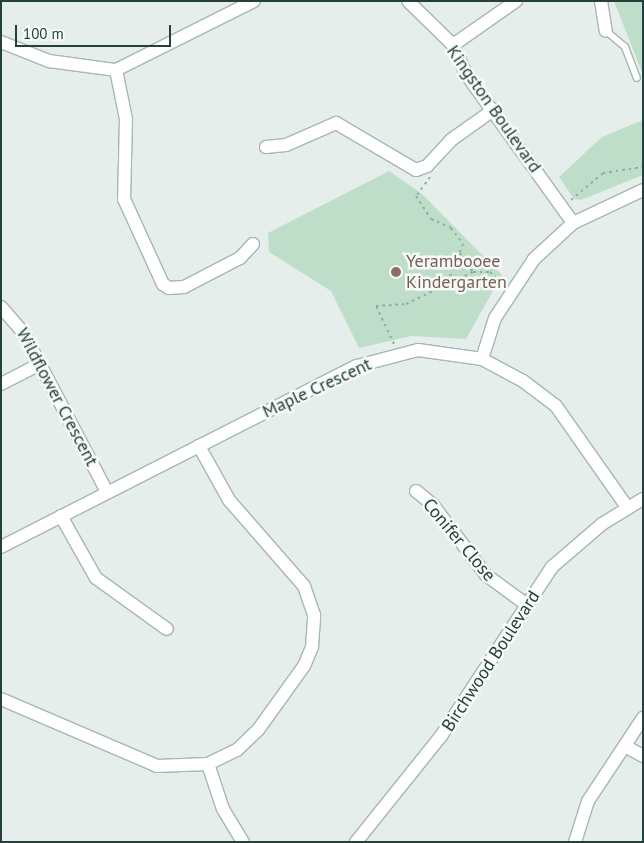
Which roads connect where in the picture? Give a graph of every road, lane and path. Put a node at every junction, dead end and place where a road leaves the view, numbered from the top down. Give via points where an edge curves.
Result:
1 (254, 1) edge
2 (408, 1) edge
3 (516, 1) edge
4 (601, 1) edge
5 (606, 31) joint
6 (2, 44) edge
7 (454, 45) junction
8 (116, 70) junction
9 (637, 78) dead end
10 (493, 110) junction
11 (266, 147) dead end
12 (427, 166) junction
13 (643, 167) edge
14 (643, 190) edge
15 (563, 209) junction
16 (573, 223) junction
17 (253, 244) dead end
18 (460, 253) junction
19 (473, 272) junction
20 (447, 284) junction
21 (511, 290) junction
22 (1, 307) edge
23 (397, 353) junction
24 (482, 359) junction
25 (40, 364) junction
26 (1, 384) edge
27 (199, 446) junction
28 (107, 492) junction
29 (416, 492) dead end
30 (643, 499) edge
31 (627, 507) junction
32 (61, 516) junction
33 (1, 547) edge
34 (527, 605) junction
35 (167, 630) dead end
36 (1, 699) edge
37 (643, 718) edge
38 (625, 746) junction
39 (643, 756) edge
40 (208, 764) junction
41 (243, 842) edge
42 (357, 842) edge
43 (575, 842) edge

1 - 8 street
2 - 7 street, Kingston Boulevard
3 - 7 street
4 - 5 street
5 - 9 lane via 625,47
6 - 8 street via 49,61
7 - 10 street, Kingston Boulevard via 462,67
8 - 17 street via 126,119 124,199 163,284 169,288 184,287 240,258
10 - 12 street via 450,140
10 - 15 street, Kingston Boulevard
11 - 12 street via 286,145 336,123 409,169
12 - 18 path via 432,174 416,196 431,219 459,236 463,244
13 - 15 path via 595,177
14 - 16 street
15 - 16 street, Kingston Boulevard
16 - 21 street via 534,260
18 - 19 path
18 - 20 path
19 - 20 path
19 - 21 path via 490,272
20 - 23 path via 398,307 376,306
21 - 24 street via 495,318
22 - 25 street, Wildflower Crescent via 15,320
23 - 24 street, Maple Crescent via 450,352
23 - 27 street, Maple Crescent via 357,366
24 - 31 street, Maple Crescent via 523,381 556,406
25 - 26 street
25 - 28 street, Wildflower Crescent
27 - 28 street, Maple Crescent
27 - 40 street via 229,500 304,586 314,616 312,646 304,666 258,730 237,750
28 - 32 street, Maple Crescent
29 - 34 street, Conifer Close via 433,505 486,575
30 - 31 street, Birchwood Boulevard
31 - 34 street, Birchwood Boulevard via 552,567
32 - 33 street, Maple Crescent
32 - 35 street via 96,578
34 - 42 street, Birchwood Boulevard via 441,736
36 - 40 street via 137,761 177,769
37 - 38 street
38 - 39 street
38 - 43 street via 588,801
40 - 41 street via 223,809

